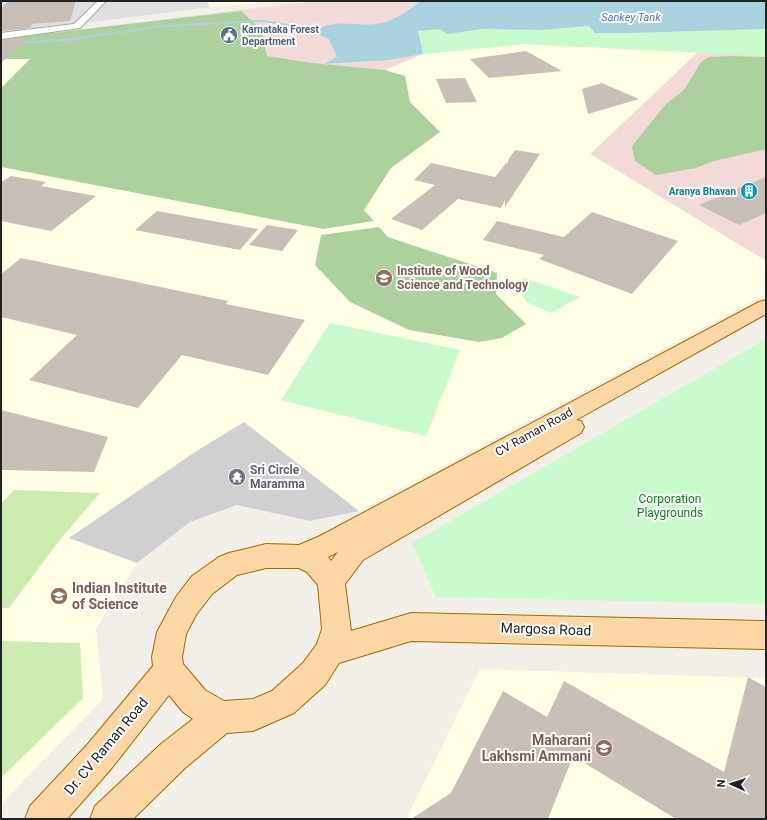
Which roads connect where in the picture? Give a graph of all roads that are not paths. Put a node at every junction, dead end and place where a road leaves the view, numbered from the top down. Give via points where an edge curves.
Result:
1 (102, 1) edge
2 (1, 36) edge
3 (766, 306) edge
4 (766, 319) edge
5 (301, 557) junction
6 (331, 581) junction
7 (766, 636) edge
8 (329, 652) junction
9 (169, 671) junction
10 (221, 717) junction
11 (43, 819) edge
12 (108, 819) edge

1 - 2 street via 77,26
3 - 5 main road, CV Raman Road
4 - 6 main road, CV Raman Road via 354,552
5 - 6 main road via 317,564
5 - 9 main road via 266,556 229,565 202,585 186,606 172,632 167,657
6 - 8 main road via 337,629
7 - 8 main road, Margosa Road via 411,627
8 - 10 main road via 314,674 283,702 254,715
9 - 10 main road via 194,701
9 - 11 main road, Dr. CV Raman Road via 99,757
10 - 12 main road via 173,756

